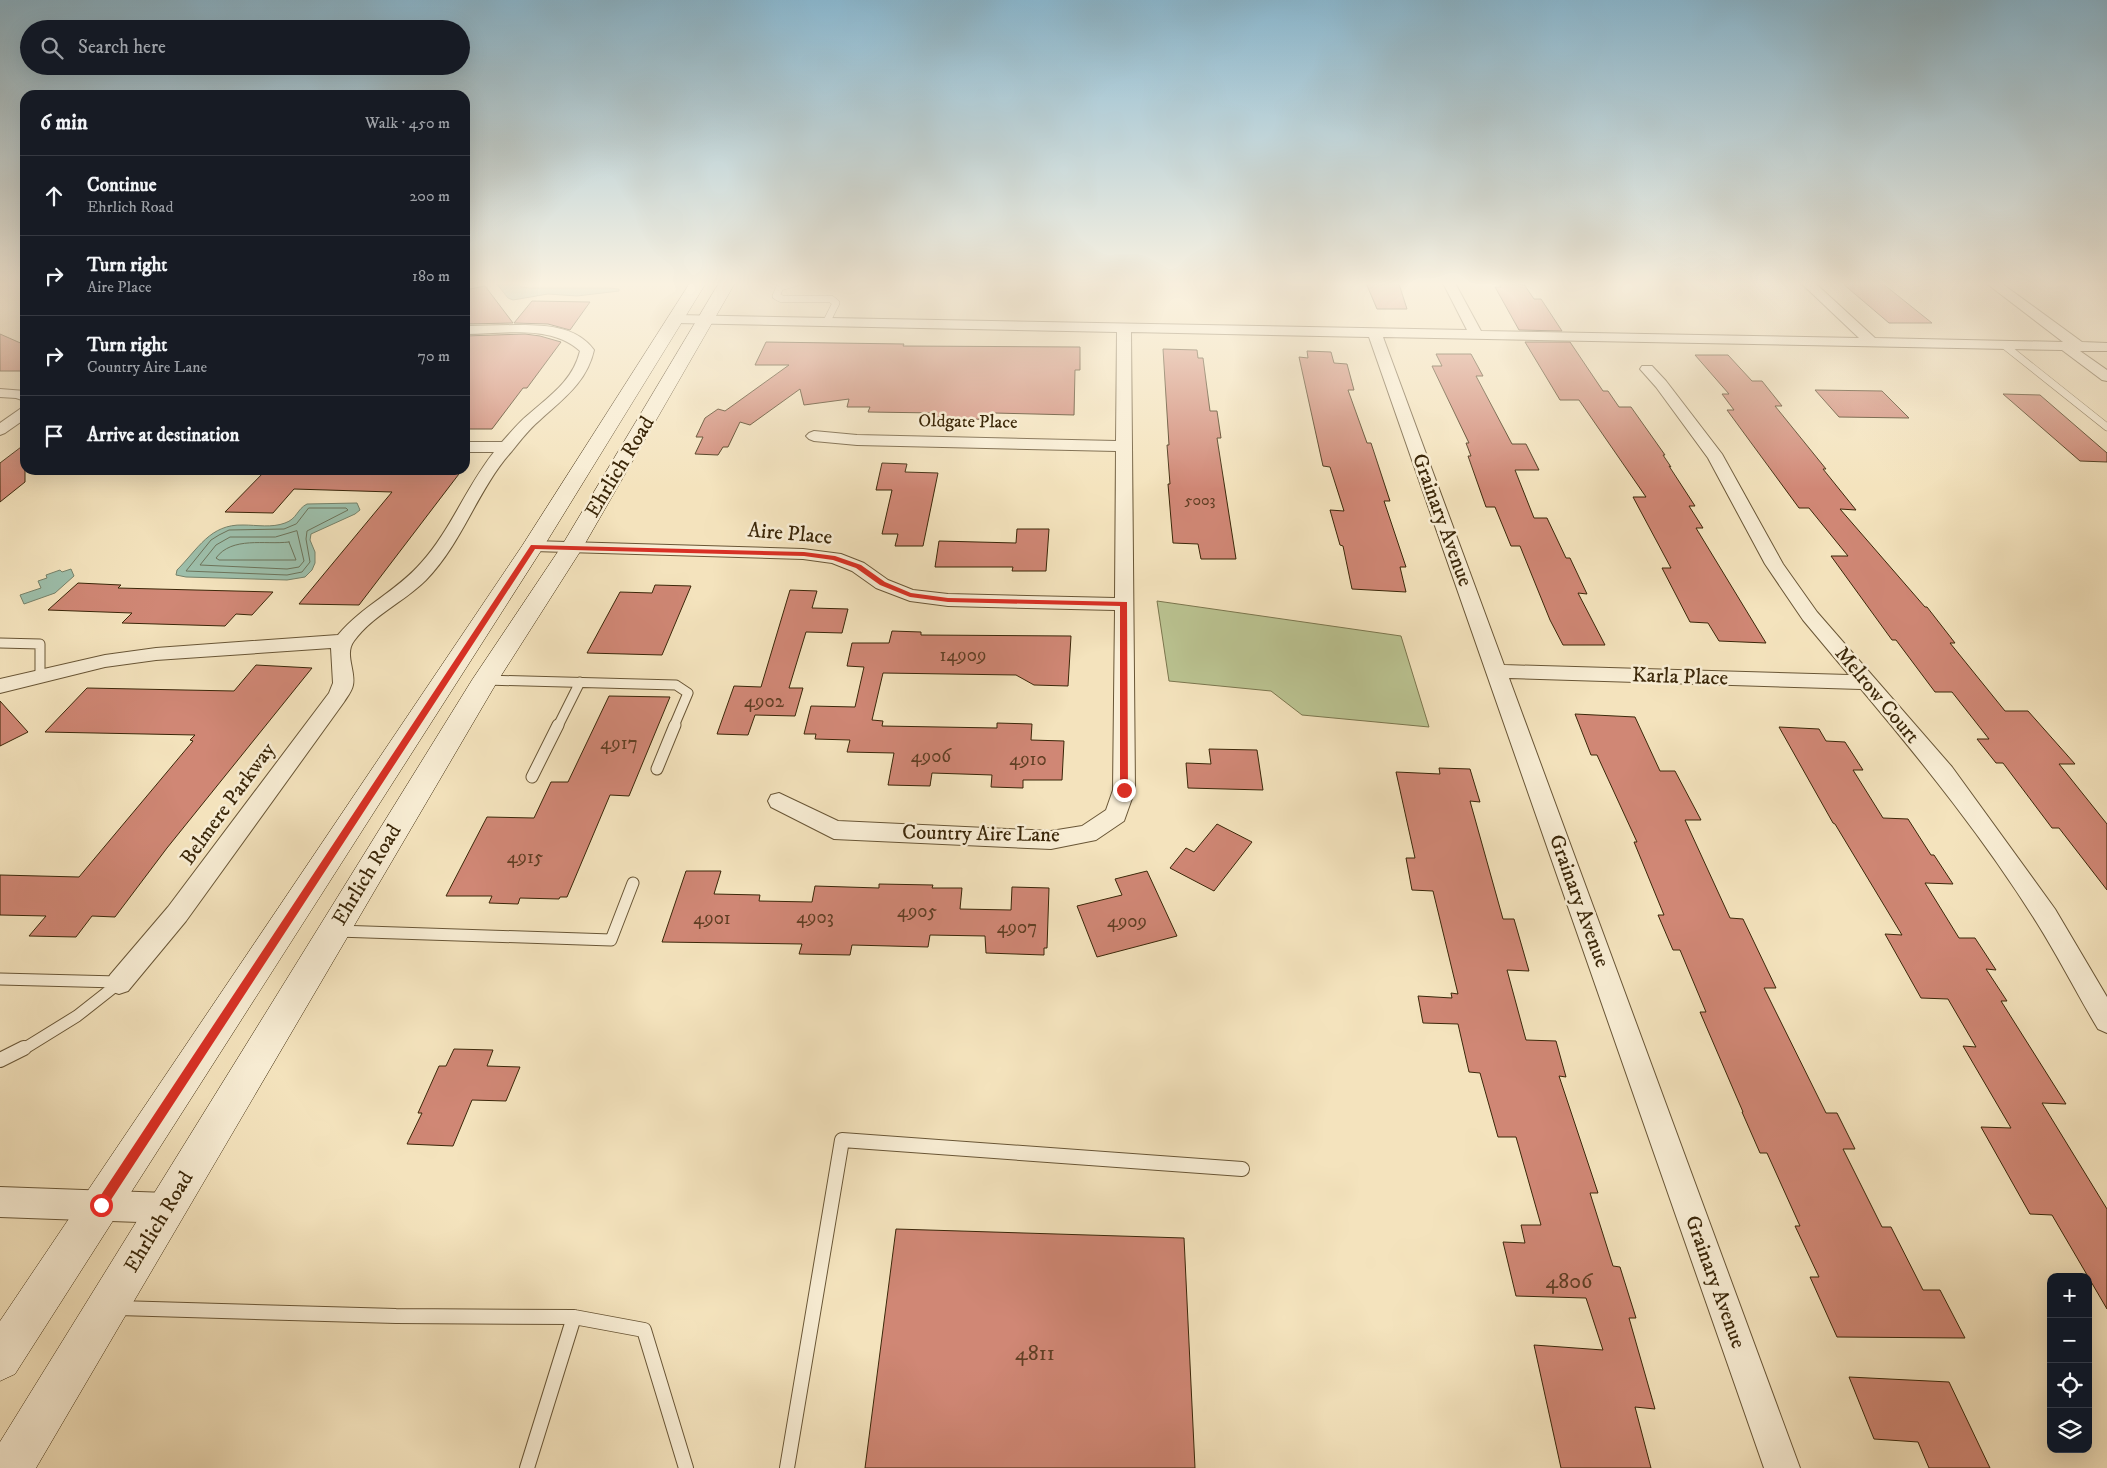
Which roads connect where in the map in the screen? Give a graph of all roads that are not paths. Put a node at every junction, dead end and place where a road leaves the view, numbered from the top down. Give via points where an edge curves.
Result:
1 (587, 352) edge
2 (656, 352) edge
3 (688, 352) edge
4 (1124, 352) edge
5 (1381, 352) edge
6 (2012, 352) edge
7 (2078, 352) edge
8 (1647, 369) dead end
9 (2107, 377) edge
10 (0, 393) edge
11 (20, 394) edge
12 (20, 416) edge
13 (2107, 427) edge
14 (0, 430) edge
15 (814, 436) dead end
16 (1122, 446) junction
17 (470, 447) edge
18 (507, 447) junction
19 (533, 546) junction
20 (572, 547) junction
21 (1124, 604) junction
22 (343, 640) junction
23 (0, 643) edge
24 (1497, 671) junction
25 (40, 675) junction
26 (485, 680) junction
27 (580, 682) junction
28 (1864, 682) junction
29 (0, 686) edge
30 (657, 769) dead end
31 (532, 777) dead end
32 (780, 801) dead end
33 (633, 883) dead end
34 (334, 931) junction
35 (0, 979) edge
36 (119, 982) junction
37 (2107, 1021) edge
38 (0, 1060) edge
39 (1242, 1169) dead end
40 (0, 1202) edge
41 (101, 1205) junction
42 (167, 1208) junction
43 (107, 1308) junction
44 (574, 1316) junction
45 (0, 1359) edge
46 (10, 1468) edge
47 (527, 1468) edge
48 (686, 1468) edge
49 (787, 1468) edge
50 (1782, 1468) edge

1 - 18 street via 585,362 570,384
2 - 19 main road, Ehrlich Road
3 - 20 main road, Ehrlich Road
4 - 16 street, Country Aire Lane
5 - 24 street, Grainary Avenue
6 - 13 lane
7 - 9 street
8 - 28 street, Melrow Court via 1701,434 1774,564 1810,616
10 - 11 street
12 - 14 street
15 - 16 street, Oldgate Place via 857,440
16 - 21 street, Country Aire Lane
17 - 18 street
18 - 22 street via 490,468 458,526 427,568
19 - 20 street, Aire Place
19 - 41 main road, Ehrlich Road
20 - 21 street, Aire Place via 804,554 835,558 858,567 882,584 910,595 948,600
20 - 26 main road, Ehrlich Road
21 - 32 street, Country Aire Lane via 1124,790 1116,815 1088,834 1050,840 834,830
22 - 25 street via 156,654
22 - 36 street, Belmere Parkway via 340,659 343,684 337,697 177,914
23 - 25 lane via 40,644
24 - 28 street, Karla Place
24 - 50 street, Grainary Avenue
25 - 29 street
26 - 27 lane
26 - 34 main road, Ehrlich Road
27 - 30 lane via 676,685 688,693
27 - 31 lane
28 - 37 street, Melrow Court via 1944,773 1993,840 2046,916
33 - 34 lane via 611,940
34 - 42 main road, Ehrlich Road
35 - 36 lane
36 - 38 lane via 61,1027
39 - 49 lane via 842,1140
40 - 41 street
41 - 42 street
41 - 45 main road, Ehrlich Road
42 - 43 main road, Ehrlich Road
43 - 44 lane via 396,1316
43 - 46 main road, Ehrlich Road
44 - 47 lane
44 - 48 lane via 644,1330

